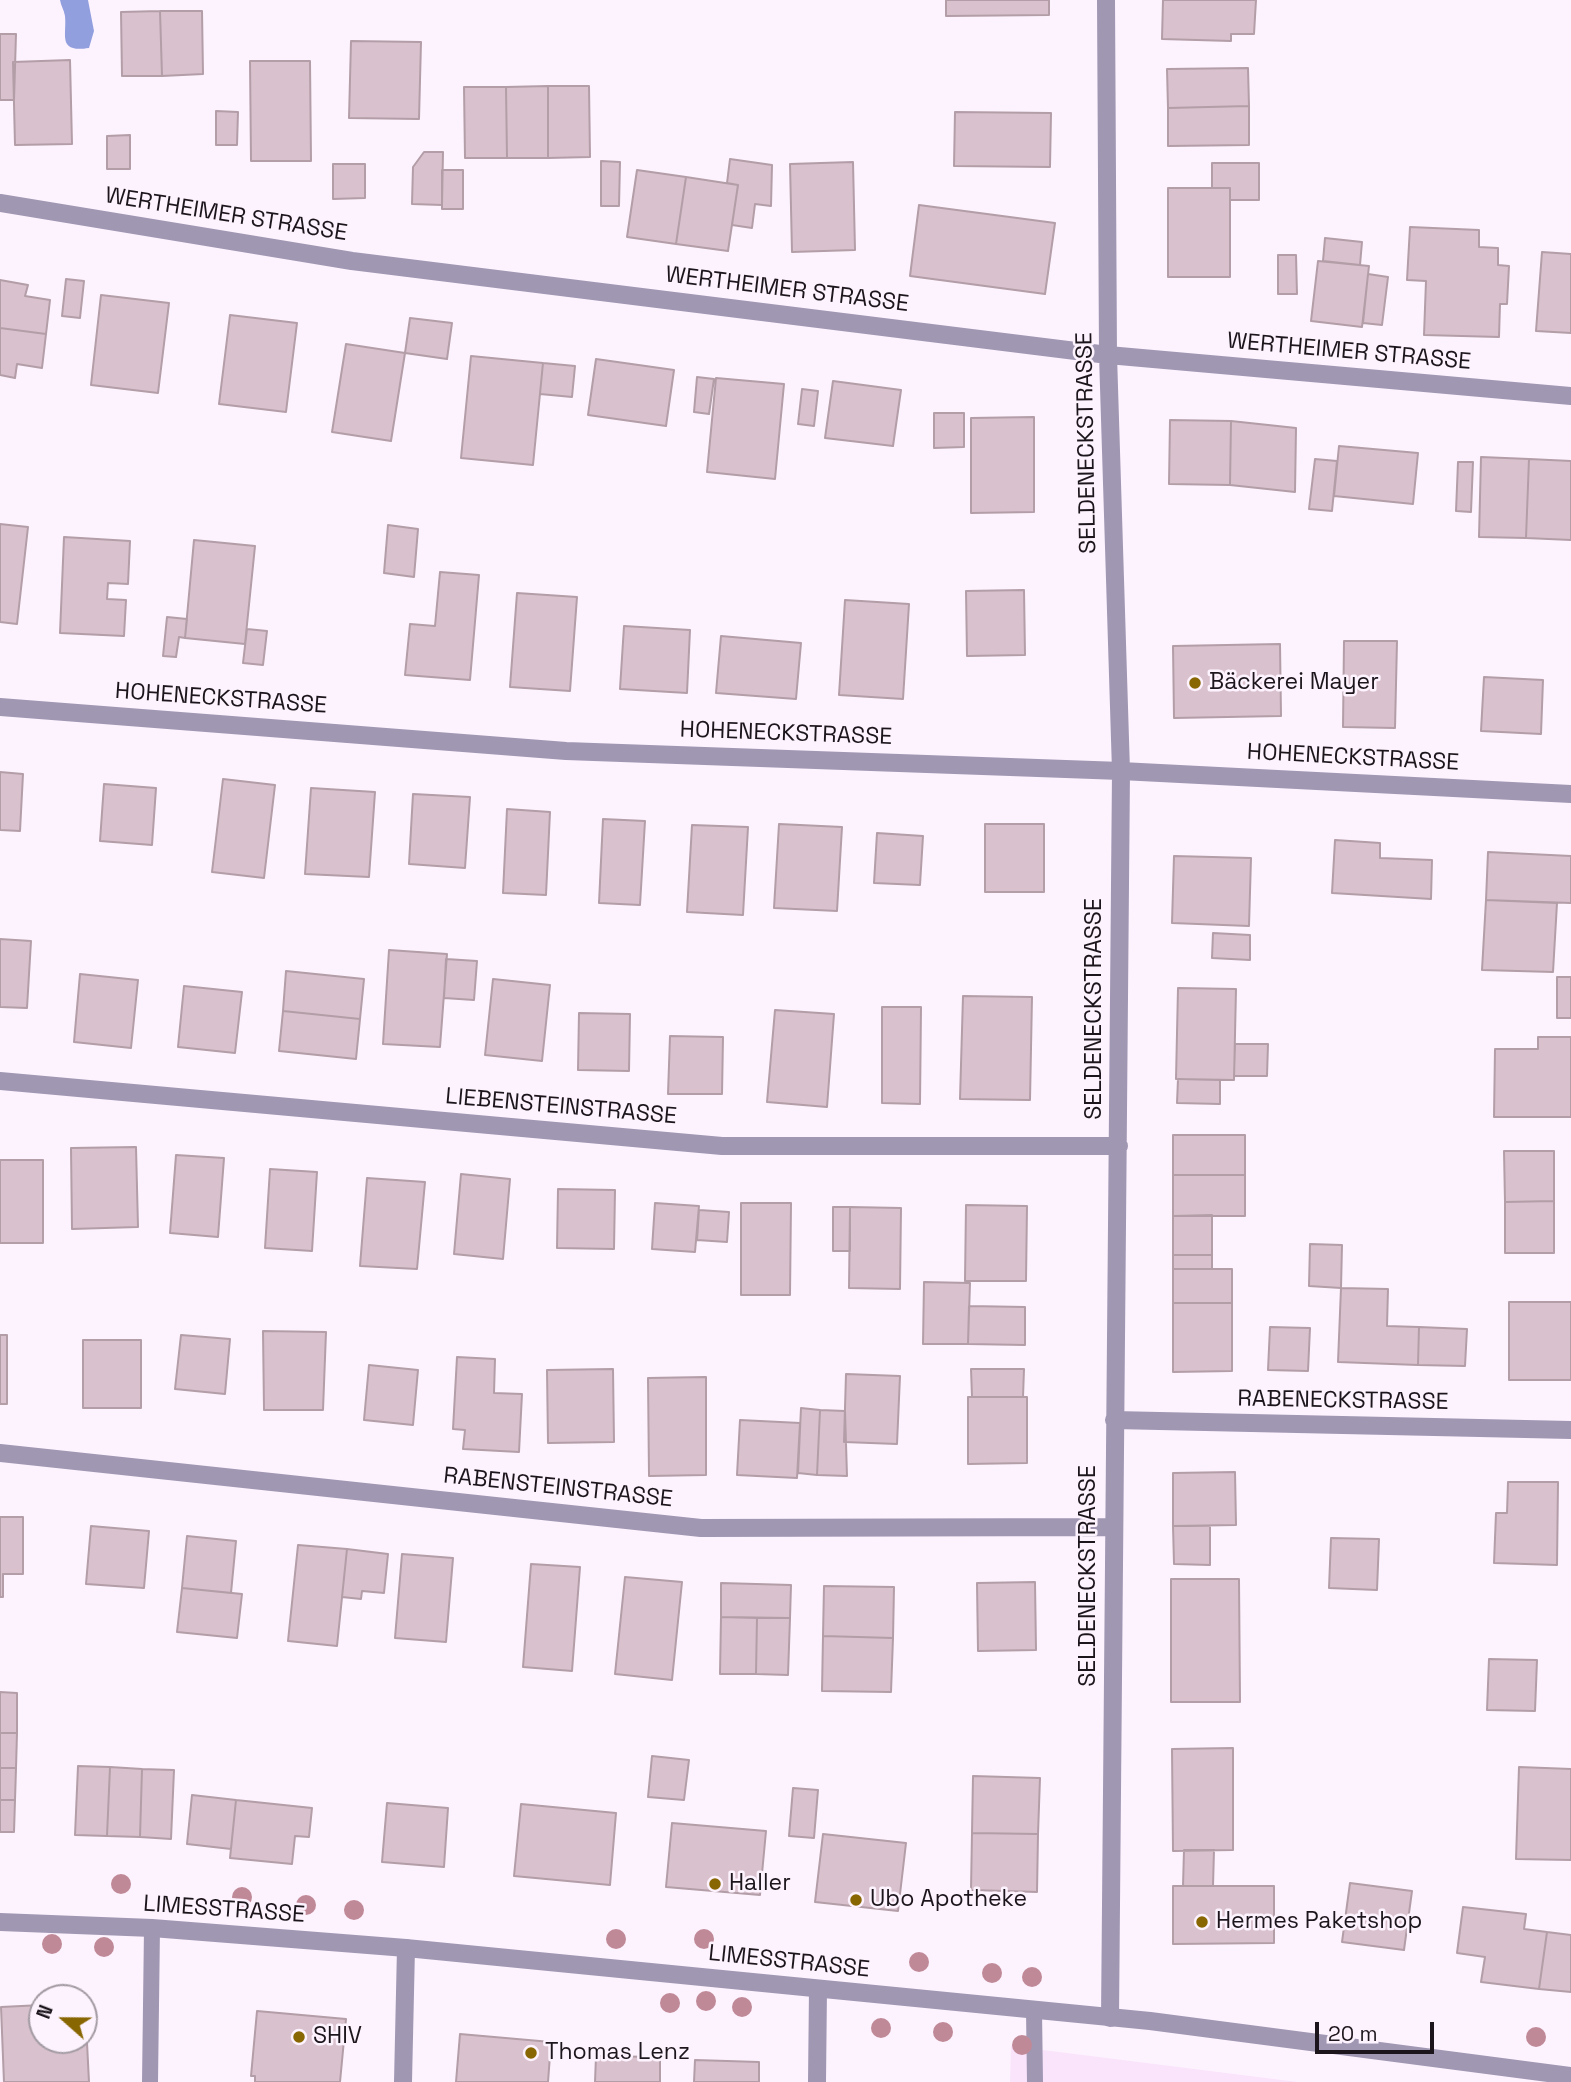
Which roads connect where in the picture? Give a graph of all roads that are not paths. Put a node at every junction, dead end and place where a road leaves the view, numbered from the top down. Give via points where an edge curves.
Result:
1 (1106, 0) edge
2 (0, 203) edge
3 (1108, 355) junction
4 (1571, 396) edge
5 (0, 707) edge
6 (1121, 771) junction
7 (1571, 794) edge
8 (0, 1081) edge
9 (1119, 1146) junction
10 (1114, 1420) junction
11 (1571, 1430) edge
12 (0, 1453) edge
13 (1113, 1527) junction
14 (0, 1922) edge
15 (152, 1928) junction
16 (406, 1948) junction
17 (818, 1989) junction
18 (1034, 2011) junction
19 (1110, 2018) junction
20 (1571, 2076) edge
21 (150, 2082) edge
22 (403, 2082) edge
23 (817, 2082) edge
24 (1035, 2082) edge

1 - 3 street, SELDENECKSTRASSE
2 - 3 street, WERTHEIMER STRASSE via 352,261
3 - 4 street, WERTHEIMER STRASSE
3 - 6 street, SELDENECKSTRASSE
5 - 6 street, HOHENECKSTRASSE via 566,751
6 - 7 street, HOHENECKSTRASSE
6 - 9 street, SELDENECKSTRASSE
8 - 9 street, LIEBENSTEINSTRASSE via 722,1146
9 - 10 street, SELDENECKSTRASSE
10 - 11 street, RABENECKSTRASSE
10 - 13 street, SELDENECKSTRASSE
12 - 13 street, RABENSTEINSTRASSE via 701,1528
13 - 19 street, SELDENECKSTRASSE
14 - 15 street, LIMESSTRASSE
15 - 16 street, LIMESSTRASSE
15 - 21 lane
16 - 17 street, LIMESSTRASSE
16 - 22 street
17 - 18 street, LIMESSTRASSE
17 - 23 street
18 - 19 street, LIMESSTRASSE
18 - 24 lane
19 - 20 street, LIMESSTRASSE

